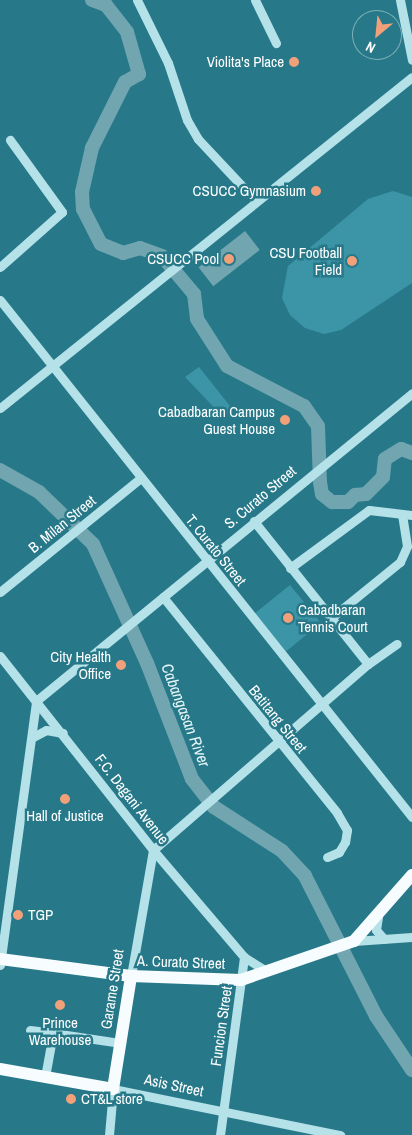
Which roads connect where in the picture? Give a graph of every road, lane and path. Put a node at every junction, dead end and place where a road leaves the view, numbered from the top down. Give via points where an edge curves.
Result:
1 (137, 0) edge
2 (255, 0) edge
3 (400, 0) edge
4 (276, 43) dead end
5 (410, 44) edge
6 (412, 60) edge
7 (412, 77) edge
8 (10, 140) dead end
9 (256, 201) junction
10 (0, 267) edge
11 (0, 300) edge
12 (53, 364) junction
13 (412, 393) edge
14 (0, 408) edge
15 (141, 478) junction
16 (402, 515) junction
17 (412, 515) edge
18 (254, 521) junction
19 (206, 559) junction
20 (290, 568) junction
21 (0, 592) edge
22 (163, 597) junction
23 (331, 618) junction
24 (397, 644) dead end
25 (0, 656) edge
26 (368, 664) junction
27 (36, 701) junction
28 (321, 704) junction
29 (64, 733) junction
30 (33, 737) junction
31 (277, 741) junction
32 (411, 812) edge
33 (153, 850) junction
34 (327, 857) dead end
35 (412, 875) edge
36 (378, 917) junction
37 (412, 937) edge
38 (384, 939) junction
39 (346, 943) junction
40 (244, 957) junction
41 (0, 961) edge
42 (265, 970) junction
43 (131, 976) junction
44 (241, 980) junction
45 (30, 1030) dead end
46 (53, 1033) junction
47 (120, 1043) junction
48 (0, 1069) edge
49 (46, 1077) junction
50 (113, 1089) junction
51 (222, 1112) junction
52 (285, 1125) junction
53 (110, 1135) edge
54 (220, 1135) edge
55 (284, 1135) edge
56 (340, 1135) edge

1 - 9 street via 168,63 187,120 198,139
2 - 4 street
3 - 5 street
5 - 6 street
7 - 9 street
8 - 10 street via 62,212
9 - 12 street
11 - 12 street, T. Curato Street
12 - 14 street
12 - 15 street, T. Curato Street
13 - 18 street, S. Curato Street via 310,472
15 - 19 street, T. Curato Street
15 - 21 street, B. Milan Street
16 - 17 street
16 - 20 street via 369,510
16 - 23 street via 407,546 400,562
18 - 19 street, S. Curato Street
18 - 20 street
19 - 22 street, S. Curato Street
19 - 28 street, T. Curato Street
20 - 23 street
22 - 27 street, S. Curato Street
22 - 31 street, Batitang Street
23 - 26 street
24 - 26 street
25 - 27 street, F.C. Dagani Avenue
26 - 28 street
27 - 29 street, F.C. Dagani Avenue
27 - 30 street
28 - 31 street
28 - 32 street, T. Curato Street
29 - 30 street via 46,730
29 - 33 street, F.C. Dagani Avenue
30 - 41 street
31 - 33 street via 207,808
31 - 34 street, Batitang Street via 348,830 339,852
33 - 40 street, F.C. Dagani Avenue
33 - 43 street, Garame Street
35 - 36 main road
36 - 38 street via 376,930
36 - 39 main road
37 - 38 street
38 - 39 street
39 - 42 main road
40 - 42 street, F.C. Dagani Avenue
40 - 44 street, Funcion Street
41 - 43 main road, A. Curato Street
42 - 44 main road
43 - 44 main road, A. Curato Street
43 - 47 main road, Garame Street
44 - 51 street, Funcion Street
45 - 46 street
46 - 47 street
46 - 49 street
47 - 50 main road, Garame Street
48 - 49 main road, Asis Street
49 - 50 main road, Asis Street
50 - 51 street, Asis Street
50 - 53 street, Garame Street
51 - 52 street, Asis Street
51 - 54 street, Funcion Street
52 - 55 street
52 - 56 street, Asis Street

